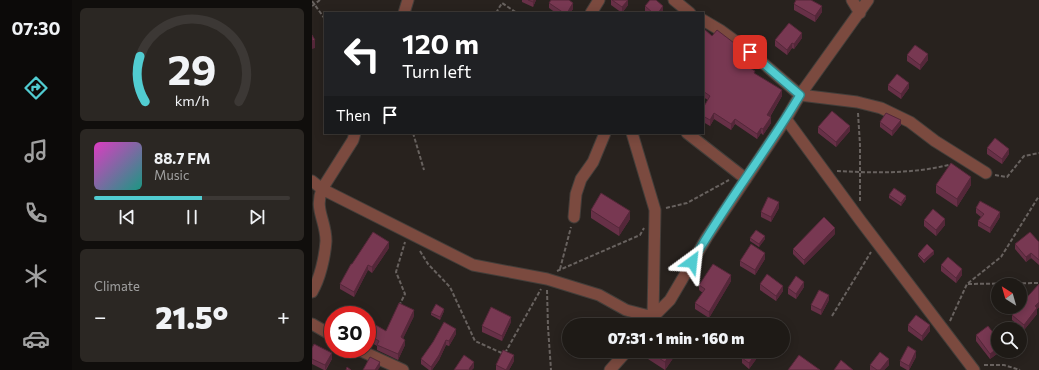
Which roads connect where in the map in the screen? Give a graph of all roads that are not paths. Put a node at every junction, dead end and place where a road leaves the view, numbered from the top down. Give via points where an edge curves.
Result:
1 (408, 0) edge
2 (599, 0) edge
3 (674, 0) edge
4 (852, 0) edge
5 (868, 0) edge
6 (404, 12) edge
7 (592, 12) edge
8 (689, 12) edge
9 (860, 13) junction
10 (704, 21) edge
11 (800, 95) junction
12 (786, 119) junction
13 (355, 134) edge
14 (605, 134) edge
15 (632, 134) edge
16 (688, 134) edge
17 (986, 174) road end
18 (743, 176) junction
19 (312, 181) edge
20 (322, 189) junction
21 (574, 217) road end
22 (312, 292) edge
23 (643, 318) edge
24 (650, 318) edge
25 (653, 318) edge
26 (312, 324) edge
27 (324, 331) edge
28 (376, 357) edge
29 (621, 358) edge
30 (972, 367) edge
31 (404, 370) edge
32 (610, 370) edge

1 - 6 street
2 - 7 street
3 - 8 street
4 - 9 street
5 - 9 street
9 - 11 street
10 - 11 street via 750,52
11 - 12 street
11 - 17 street via 857,102 881,108 910,122
12 - 18 street
12 - 30 street
13 - 20 street
14 - 21 street via 593,162 581,179 576,194
15 - 24 street via 656,210
16 - 18 street
18 - 25 street via 670,300
19 - 20 street
20 - 22 street via 318,209 326,240
20 - 23 street via 473,265 547,279 598,295
26 - 27 street
28 - 31 street
29 - 32 street

